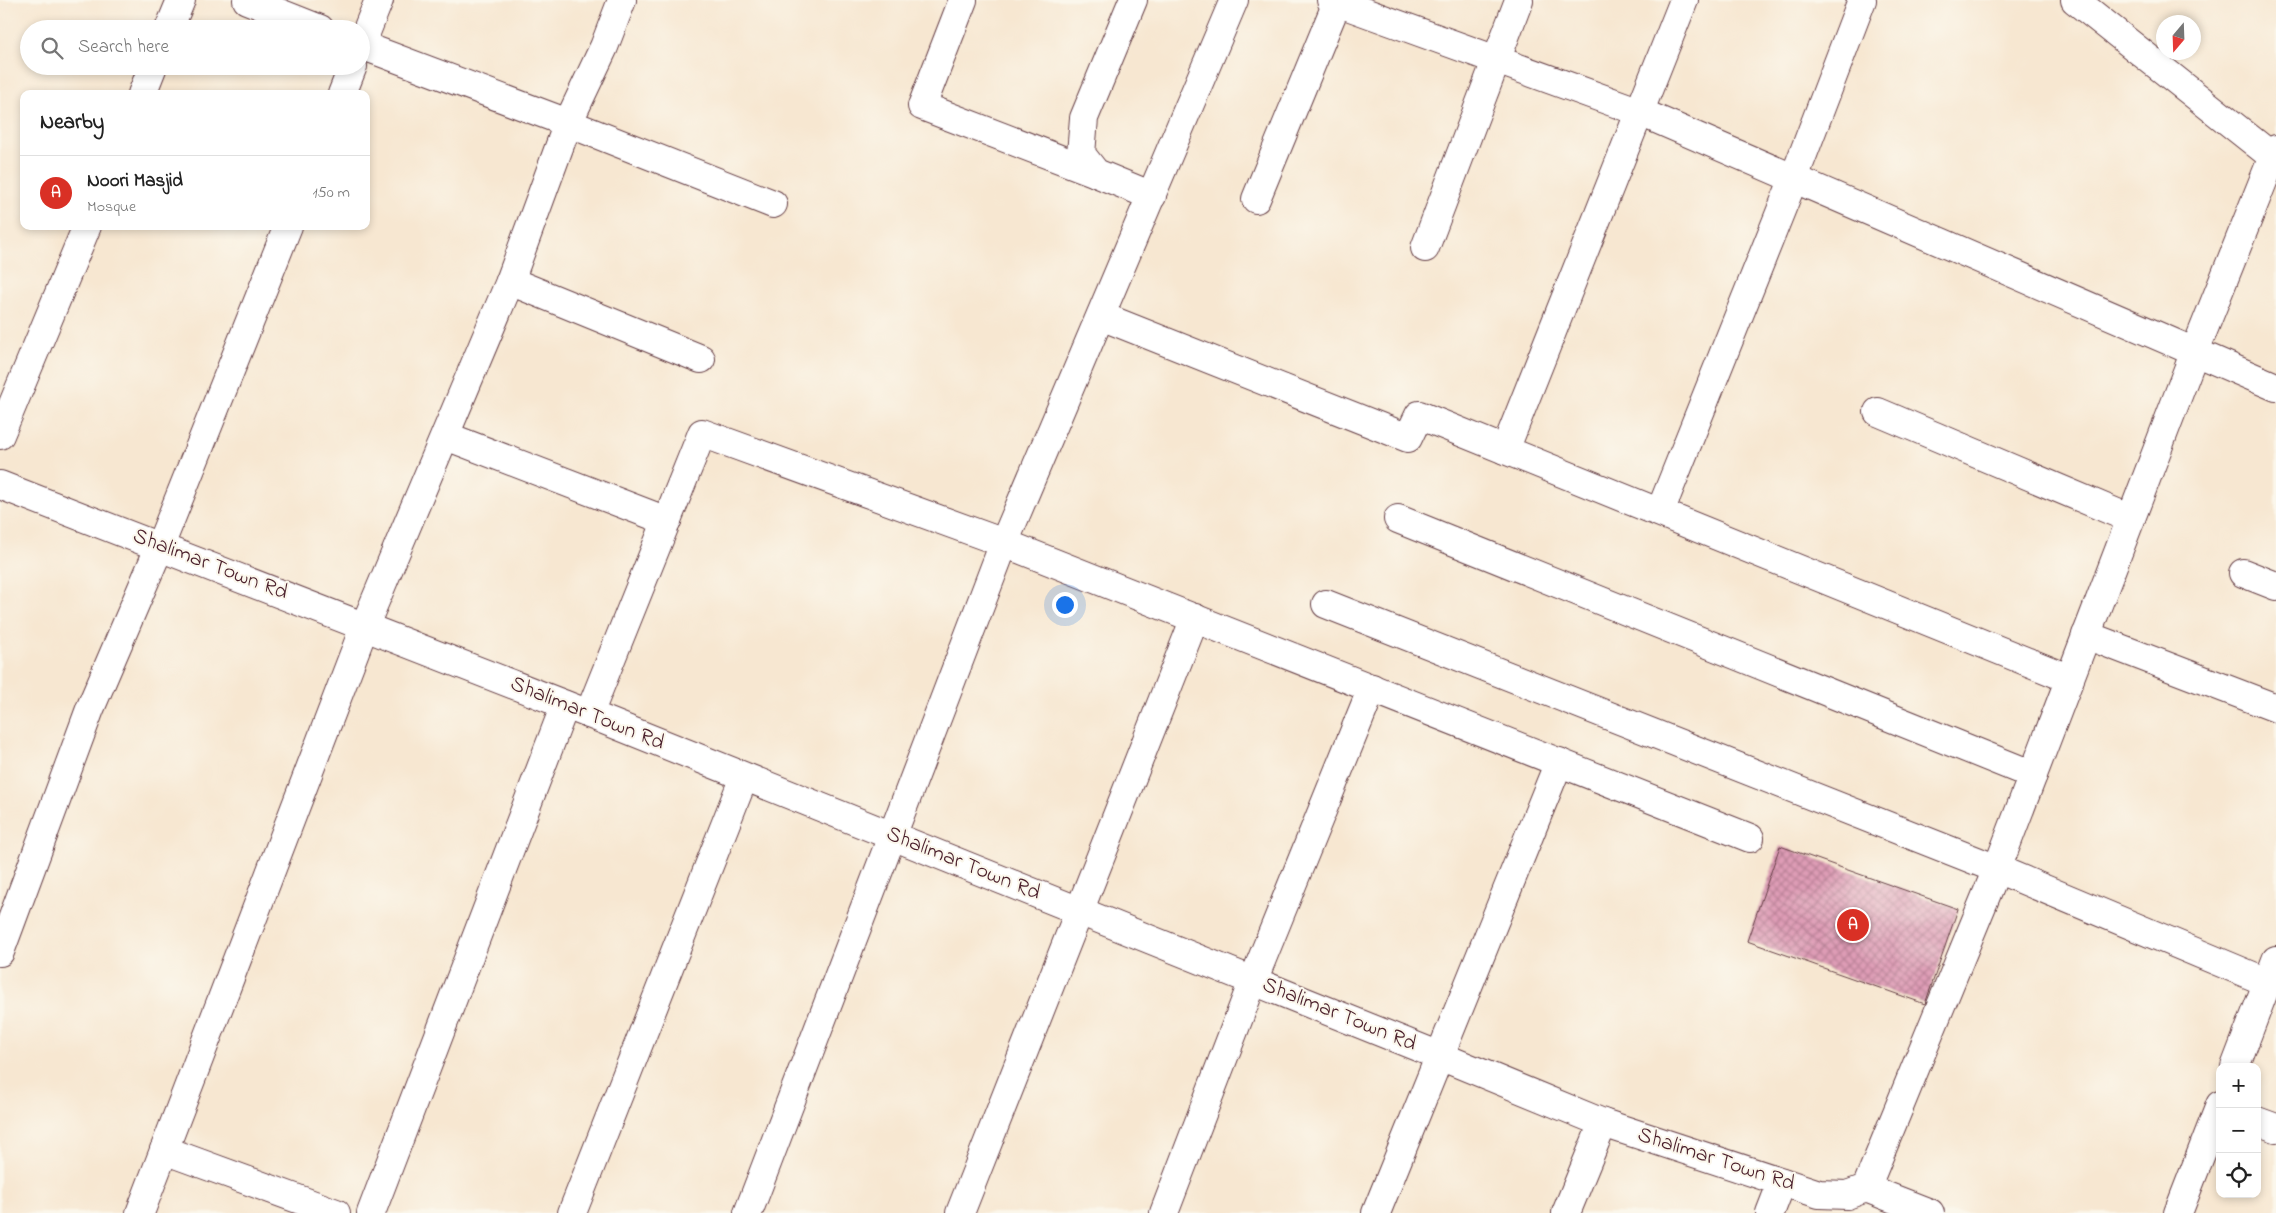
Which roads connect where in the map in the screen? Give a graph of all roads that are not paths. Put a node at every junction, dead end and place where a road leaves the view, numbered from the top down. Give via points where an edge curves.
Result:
1 (181, 0) edge
2 (247, 0) edge
3 (379, 0) edge
4 (622, 0) edge
5 (963, 0) edge
6 (1133, 0) edge
7 (1234, 0) edge
8 (1519, 0) edge
9 (1684, 0) edge
10 (1862, 0) edge
11 (2075, 0) edge
12 (1336, 1) edge
13 (173, 20) edge
14 (297, 20) edge
15 (370, 22) edge
16 (370, 48) edge
17 (1496, 59) junction
18 (149, 75) edge
19 (349, 75) edge
20 (144, 90) edge
21 (344, 90) edge
22 (1640, 112) junction
23 (568, 123) junction
24 (2274, 153) edge
25 (1096, 173) junction
26 (1794, 178) junction
27 (1152, 196) junction
28 (1256, 199) dead end
29 (773, 204) dead end
30 (85, 230) edge
31 (286, 230) edge
32 (1425, 248) dead end
33 (510, 281) junction
34 (1101, 316) junction
35 (2195, 351) junction
36 (701, 358) dead end
37 (2276, 386) edge
38 (1878, 412) dead end
39 (0, 435) edge
40 (446, 436) junction
41 (1505, 450) junction
42 (0, 485) edge
43 (1660, 512) junction
44 (1398, 519) dead end
45 (2131, 519) junction
46 (667, 521) junction
47 (1004, 543) junction
48 (160, 546) junction
49 (2243, 573) dead end
50 (2276, 586) edge
51 (1326, 604) dead end
52 (1195, 618) junction
53 (365, 625) junction
54 (2086, 635) junction
55 (2070, 679) junction
56 (1372, 688) junction
57 (2276, 708) edge
58 (577, 709) junction
59 (1558, 762) junction
60 (2032, 775) junction
61 (744, 777) junction
62 (893, 836) junction
63 (1750, 838) dead end
64 (1997, 869) junction
65 (1079, 911) junction
66 (0, 952) edge
67 (2272, 971) edge
68 (1254, 981) junction
69 (1440, 1056) junction
70 (2236, 1063) edge
71 (2219, 1108) edge
72 (2261, 1122) edge
73 (1603, 1123) junction
74 (2276, 1128) edge
75 (164, 1150) junction
76 (1782, 1182) junction
77 (1866, 1188) junction
78 (140, 1213) edge
79 (336, 1213) edge
80 (371, 1213) edge
81 (572, 1213) edge
82 (748, 1213) edge
83 (960, 1213) edge
84 (1164, 1213) edge
85 (1376, 1213) edge
86 (1566, 1213) edge
87 (1770, 1213) edge
88 (1930, 1213) edge
89 (2178, 1213) edge

1 - 13 street
2 - 14 street
3 - 15 street
4 - 23 street
5 - 25 street via 922,106
6 - 25 street via 1084,118 1081,154
7 - 27 street
8 - 17 street
9 - 22 street
10 - 26 street
11 - 24 street
12 - 17 street
12 - 28 street
16 - 23 street
17 - 22 street
17 - 32 street
18 - 20 street
19 - 21 street
22 - 26 street
22 - 41 street
23 - 29 street
23 - 33 street
24 - 35 street
25 - 27 street
26 - 35 street
26 - 43 street
27 - 34 street
30 - 39 street
31 - 48 street
33 - 36 street
33 - 40 street
34 - 41 street via 1408,438 1419,415
34 - 47 street
35 - 37 street
35 - 45 street
38 - 45 street
40 - 46 street
40 - 53 street
41 - 43 street
42 - 48 street, Shalimar Town Rd
43 - 55 street
44 - 60 street
45 - 54 street
46 - 47 street via 702,433
46 - 58 street
47 - 52 street
47 - 62 street
48 - 53 street, Shalimar Town Rd
48 - 66 street via 90,709
49 - 50 street
51 - 64 street
52 - 56 street
52 - 65 street
53 - 58 street, Shalimar Town Rd
53 - 75 street
54 - 55 street
54 - 57 street
55 - 60 street
56 - 59 street
56 - 68 street
58 - 61 street, Shalimar Town Rd
58 - 80 street
59 - 63 street
59 - 69 street
60 - 64 street
61 - 62 street, Shalimar Town Rd
61 - 81 street
62 - 65 street, Shalimar Town Rd
62 - 82 street
64 - 67 street
64 - 77 street
65 - 68 street, Shalimar Town Rd
65 - 83 street
67 - 70 street
68 - 69 street, Shalimar Town Rd
68 - 84 street
69 - 73 street, Shalimar Town Rd
69 - 85 street
71 - 89 street
72 - 74 street
73 - 76 street, Shalimar Town Rd
73 - 86 street
75 - 78 street
75 - 79 street
76 - 77 street, Shalimar Town Rd via 1819,1194 1847,1195
76 - 87 street
77 - 88 street

